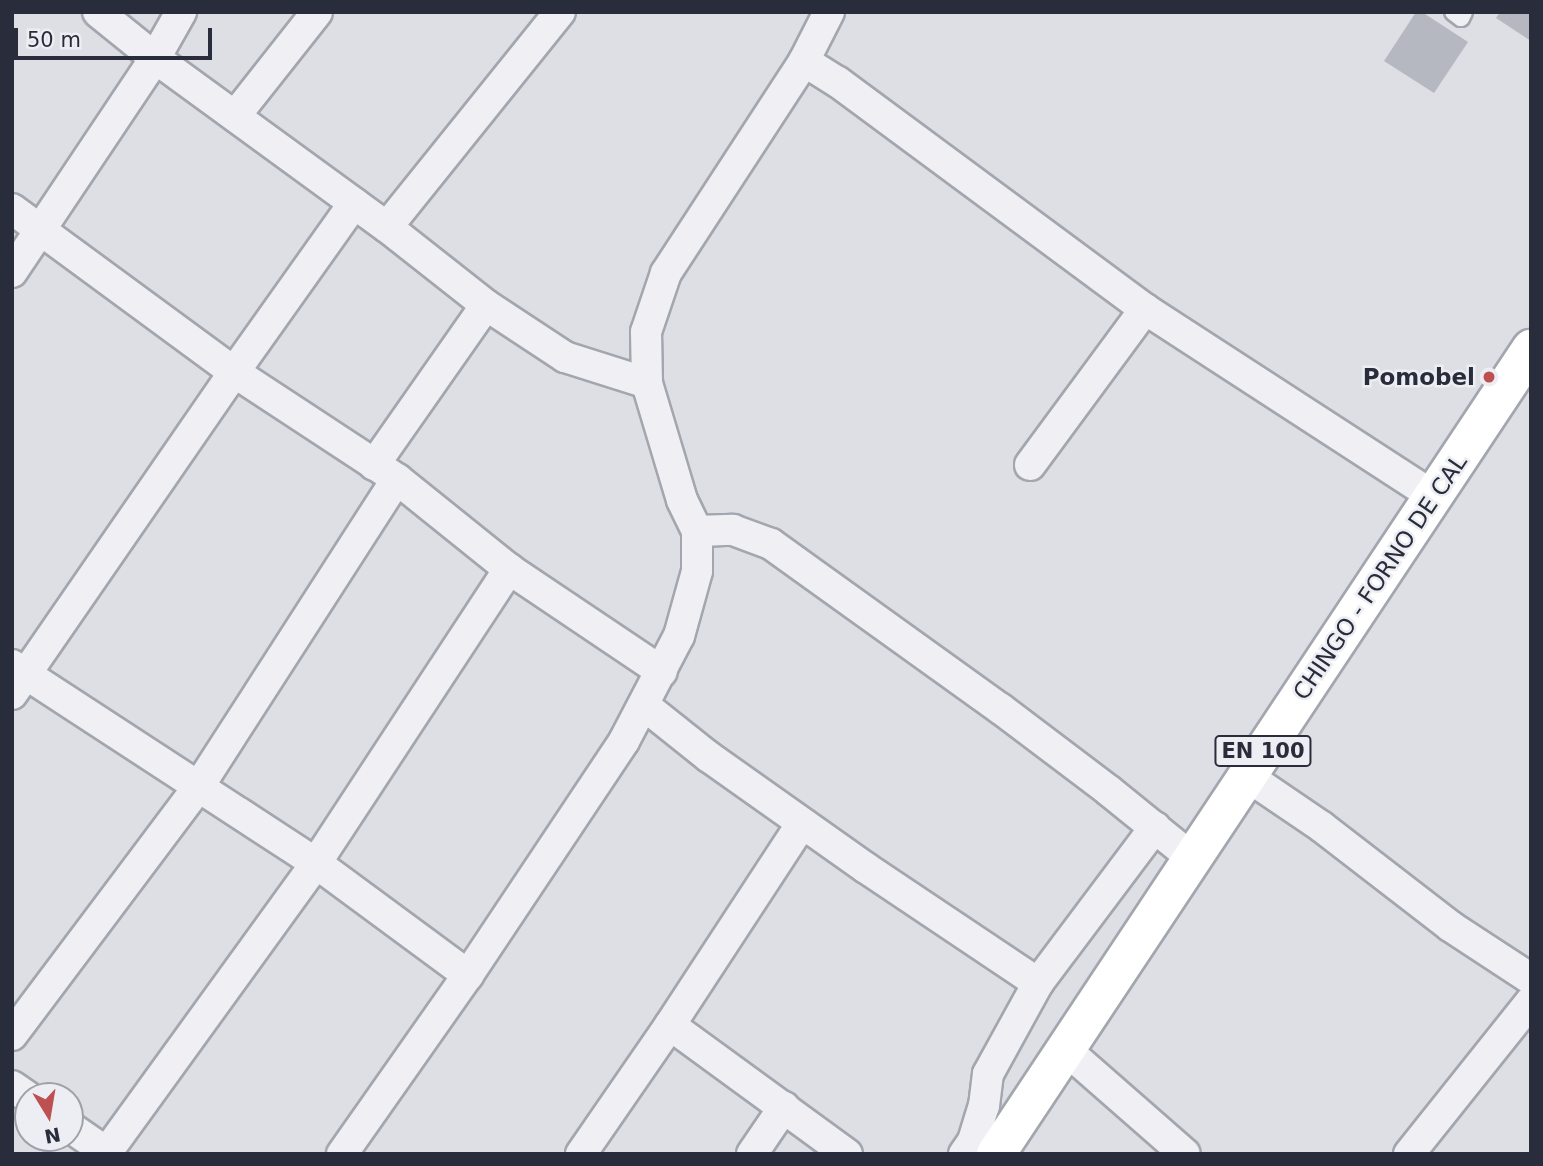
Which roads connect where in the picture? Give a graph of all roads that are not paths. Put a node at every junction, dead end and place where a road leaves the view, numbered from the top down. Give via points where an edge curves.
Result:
1 (98, 12) edge
2 (181, 12) edge
3 (317, 12) edge
4 (560, 12) edge
5 (828, 12) edge
6 (1453, 12) edge
7 (1464, 12) edge
8 (155, 58) junction
9 (804, 61) junction
10 (234, 116) junction
11 (354, 203) junction
12 (12, 209) edge
13 (387, 227) junction
14 (42, 230) junction
15 (12, 272) edge
16 (486, 305) junction
17 (1145, 309) junction
18 (1531, 349) edge
19 (234, 372) junction
20 (647, 383) junction
21 (1031, 465) dead end
22 (385, 472) junction
23 (1435, 497) junction
24 (697, 531) junction
25 (509, 569) junction
26 (662, 672) junction
27 (17, 677) edge
28 (645, 706) junction
29 (1247, 776) junction
30 (199, 786) junction
31 (802, 823) junction
32 (1155, 827) junction
33 (1192, 858) junction
34 (316, 863) junction
35 (468, 975) junction
36 (1531, 979) edge
37 (1038, 982) junction
38 (1531, 1001) edge
39 (670, 1025) junction
40 (12, 1035) edge
41 (1065, 1049) junction
42 (784, 1107) junction
43 (84, 1136) edge
44 (108, 1153) edge
45 (342, 1154) edge
46 (581, 1154) edge
47 (752, 1154) edge
48 (847, 1154) edge
49 (964, 1154) edge
50 (996, 1154) edge
51 (1185, 1154) edge
52 (1409, 1154) edge

1 - 8 street
2 - 8 street
3 - 10 street
4 - 13 street
5 - 9 street
6 - 7 lane via 1461,18
8 - 10 street
8 - 14 street
9 - 17 street
9 - 20 street via 666,273 646,332
10 - 11 street
11 - 13 street
11 - 19 street
12 - 14 street
13 - 16 street
14 - 15 street
14 - 19 street
16 - 20 street via 565,357
16 - 22 street
17 - 21 street
17 - 23 street
18 - 23 main road, CHINGO - FORNO DE CAL / EN 100
19 - 22 street
19 - 27 street
20 - 24 street via 682,500
22 - 25 street
22 - 30 street
23 - 29 main road, CHINGO - FORNO DE CAL / EN 100
24 - 26 street via 697,571 679,636
24 - 32 street via 733,530 771,544 1001,709
25 - 26 street
25 - 34 street
26 - 28 street
27 - 30 street
28 - 31 street
28 - 35 street
29 - 33 main road, CHINGO - FORNO DE CAL / EN 100
29 - 36 street via 1322,827 1450,926
30 - 34 street
30 - 40 street
31 - 37 street
31 - 39 street
32 - 33 street
32 - 37 street
33 - 41 main road, CHINGO - FORNO DE CAL / EN 100
34 - 35 street
34 - 44 street
35 - 45 street
37 - 49 street via 988,1074 984,1106
38 - 52 street
39 - 42 street
39 - 46 street
41 - 50 main road, CHINGO - FORNO DE CAL / EN 100
41 - 51 street
42 - 47 street
42 - 48 street
43 - 44 street

